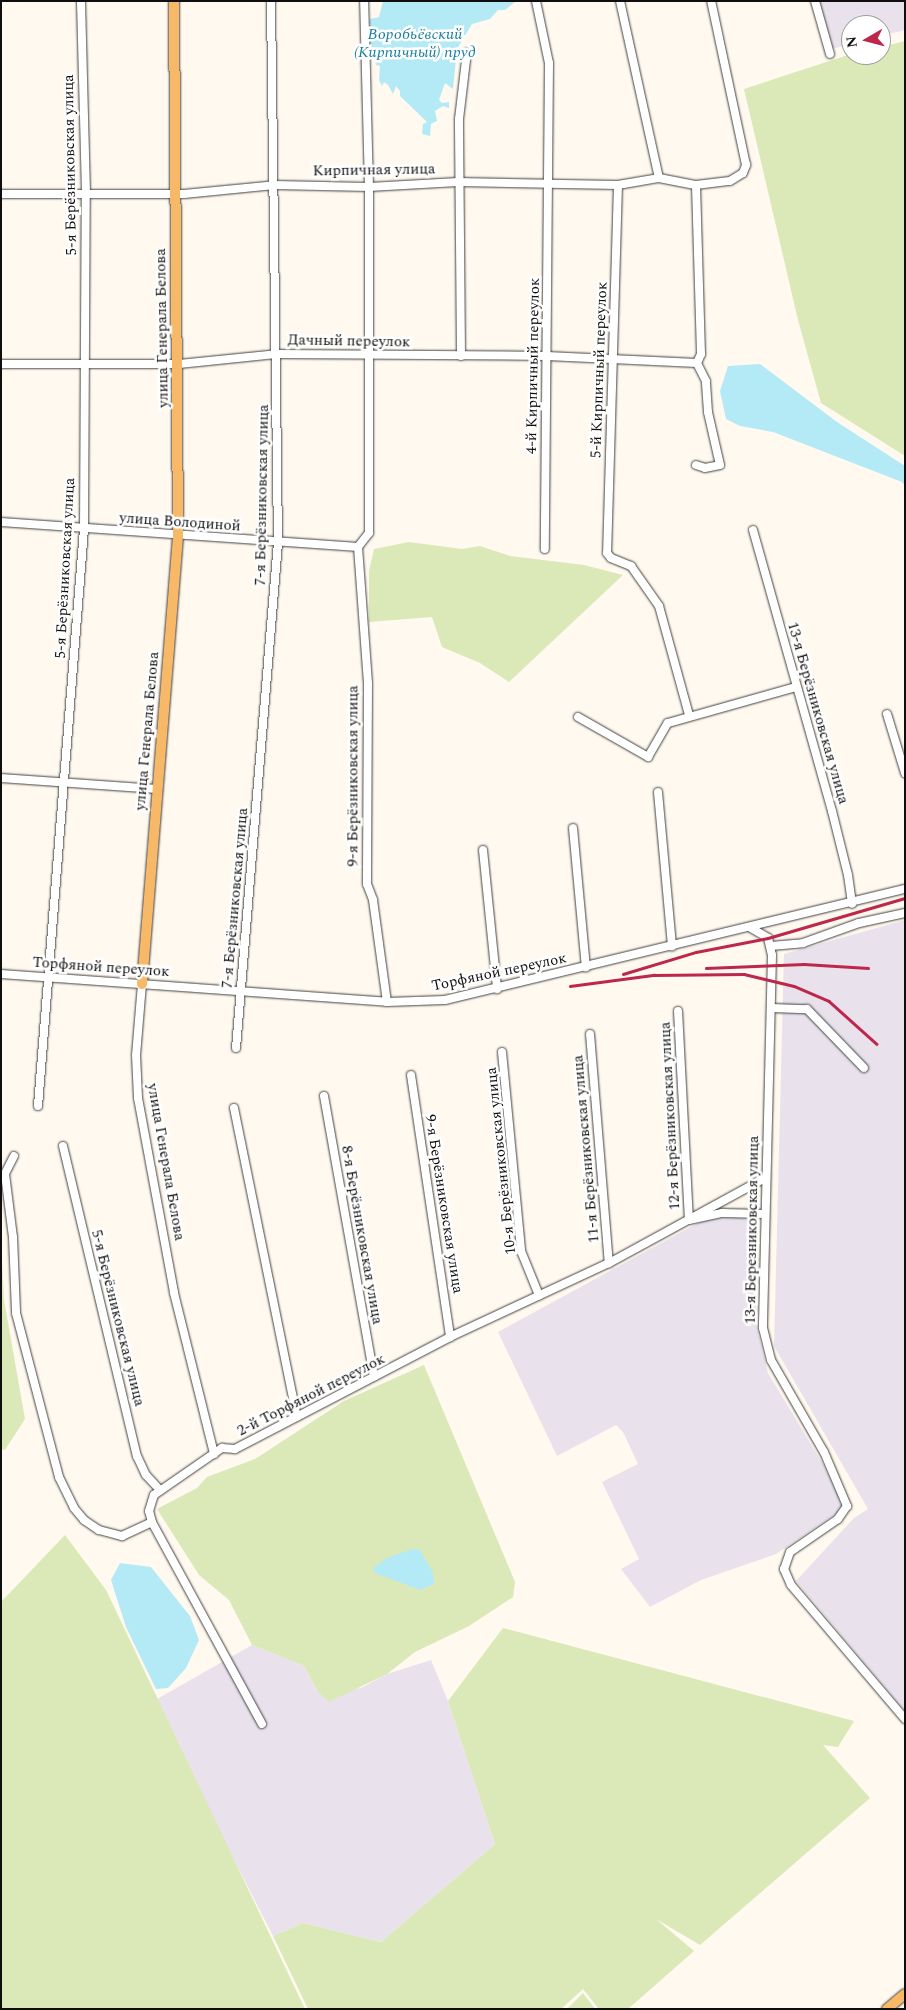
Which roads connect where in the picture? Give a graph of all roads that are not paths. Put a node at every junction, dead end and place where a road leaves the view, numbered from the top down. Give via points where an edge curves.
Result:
1 (82, 1) edge
2 (174, 1) edge
3 (271, 1) edge
4 (364, 1) edge
5 (536, 1) edge
6 (620, 1) edge
7 (711, 1) edge
8 (815, 1) edge
9 (467, 52) dead end
10 (830, 54) dead end
11 (659, 178) junction
12 (458, 182) junction
13 (550, 183) junction
14 (275, 185) junction
15 (618, 185) junction
16 (696, 185) junction
17 (369, 187) junction
18 (1, 194) edge
19 (86, 194) junction
20 (176, 194) junction
21 (278, 354) junction
22 (367, 355) junction
23 (461, 356) junction
24 (547, 356) junction
25 (612, 357) junction
26 (84, 362) junction
27 (697, 363) junction
28 (1, 364) edge
29 (178, 364) junction
30 (696, 465) dead end
31 (1, 522) edge
32 (84, 529) junction
33 (753, 530) dead end
34 (178, 536) junction
35 (278, 543) junction
36 (358, 547) junction
37 (545, 549) dead end
38 (796, 687) junction
39 (887, 714) dead end
40 (578, 716) dead end
41 (689, 716) junction
42 (905, 773) edge
43 (1, 778) edge
44 (64, 785) junction
45 (157, 789) junction
46 (658, 792) dead end
47 (573, 828) dead end
48 (483, 850) dead end
49 (905, 889) edge
50 (852, 904) junction
51 (905, 913) edge
52 (751, 928) junction
53 (672, 946) junction
54 (771, 946) junction
55 (586, 967) junction
56 (1, 974) edge
57 (50, 977) junction
58 (142, 984) junction
59 (496, 989) junction
60 (241, 992) junction
61 (387, 1002) junction
62 (771, 1008) junction
63 (678, 1011) dead end
64 (590, 1034) dead end
65 (236, 1048) dead end
66 (502, 1052) dead end
67 (864, 1068) dead end
68 (411, 1075) dead end
69 (324, 1096) dead end
70 (38, 1106) dead end
71 (234, 1108) dead end
72 (63, 1146) dead end
73 (14, 1156) dead end
74 (765, 1178) junction
75 (764, 1214) junction
76 (688, 1220) junction
77 (608, 1263) junction
78 (539, 1295) junction
79 (450, 1337) junction
80 (374, 1377) junction
81 (297, 1417) junction
82 (214, 1454) junction
83 (160, 1490) junction
84 (152, 1522) junction
85 (905, 1719) edge
86 (262, 1724) dead end
87 (905, 1994) edge
88 (887, 2009) edge

1 - 19 street, 5-я Берёзниковская улица
2 - 20 main road, улица Генерала Белова
3 - 14 street, 7-я Берёзниковская улица
4 - 17 street
5 - 13 street, 4-й Кирпичный переулок via 550,63
6 - 11 street
7 - 16 street, Кирпичная улица via 746,165 743,173 730,181
8 - 10 street
9 - 12 street via 459,119
11 - 15 street, Кирпичная улица
11 - 16 street, Кирпичная улица
12 - 13 street, Кирпичная улица
12 - 17 street, Кирпичная улица
12 - 23 street
13 - 15 street, Кирпичная улица
13 - 24 street, 4-й Кирпичный переулок
14 - 17 street, Кирпичная улица
14 - 20 street, Кирпичная улица
14 - 21 street, 7-я Берёзниковская улица
15 - 25 street, 5-й Кирпичный переулок
16 - 27 street via 701,354
17 - 22 street
18 - 19 street, Кирпичная улица
19 - 20 street, Кирпичная улица
19 - 26 street, 5-я Берёзниковская улица
20 - 29 main road, улица Генерала Белова
21 - 22 street, Дачный переулок
21 - 29 street, Дачный переулок
21 - 35 street, 7-я Берёзниковская улица
22 - 23 street, Дачный переулок
22 - 36 street via 369,533
23 - 24 street, Дачный переулок
24 - 25 street, Дачный переулок
24 - 37 street, 4-й Кирпичный переулок
25 - 27 street, Дачный переулок
25 - 41 street, 5-й Кирпичный переулок via 608,556 631,566 659,606
26 - 28 street, Дачный переулок
26 - 29 street, Дачный переулок
26 - 32 street, 5-я Берёзниковская улица
27 - 30 street via 706,381 708,412 720,466 705,468
29 - 34 main road, улица Генерала Белова
31 - 32 street, улица Володиной
32 - 34 street, улица Володиной
32 - 44 street, 5-я Берёзниковская улица
33 - 38 street, 13-я Берёзниковская улица
34 - 35 street, улица Володиной
34 - 45 main road, улица Генерала Белова
35 - 36 street, улица Володиной
35 - 60 street, 7-я Берёзниковская улица
36 - 61 street, 9-я Берёзниковская улица via 368,684 367,884 373,900
38 - 41 street
38 - 50 street, 13-я Берёзниковская улица via 832,811
39 - 42 street
40 - 41 street via 648,757 668,723
43 - 44 street
44 - 45 street via 103,783
44 - 57 street, 5-я Берёзниковская улица
45 - 58 main road, улица Генерала Белова
46 - 53 street
47 - 55 street
48 - 59 street
49 - 50 street, Торфяной переулок
50 - 52 street, Торфяной переулок
51 - 54 street via 859,923 803,943
52 - 53 street, Торфяной переулок
52 - 54 street via 762,932
53 - 55 street, Торфяной переулок
54 - 62 street, 13-я Березниковская улица
55 - 59 street, Торфяной переулок
56 - 57 street, Торфяной переулок
57 - 58 street, Торфяной переулок
57 - 70 street, 5-я Берёзниковская улица
58 - 60 street, Торфяной переулок
58 - 82 street, улица Генерала Белова via 136,1055 138,1098 174,1293
59 - 61 street, Торфяной переулок via 444,1000
60 - 61 street, Торфяной переулок
60 - 65 street, 7-я Берёзниковская улица
62 - 67 street via 808,1009
62 - 74 street, 13-я Березниковская улица
63 - 76 street, 12-я Берёзниковская улица
64 - 77 street, 11-я Берёзниковская улица
66 - 78 street, 10-я Берёзниковская улица via 521,1251
68 - 79 street, 9-я Берёзниковская улица
69 - 80 street, 8-я Берёзниковская улица
71 - 81 street
72 - 83 street, 5-я Берёзниковская улица via 137,1456 146,1475
73 - 84 street via 5,1174 13,1237 16,1313 58,1477 84,1520 99,1530 122,1536
74 - 75 street, 13-я Березниковская улица
74 - 76 street, 2-й Торфяной переулок
75 - 76 street, 2-й Торфяной переулок via 722,1213
75 - 85 street, 13-я Березниковская улица via 762,1316 768,1350 824,1452 847,1506 838,1519 790,1552 784,1561 785,1572 791,1585
76 - 77 street, 2-й Торфяной переулок
77 - 78 street, 2-й Торфяной переулок
78 - 79 street, 2-й Торфяной переулок
79 - 80 street, 2-й Торфяной переулок
80 - 81 street, 2-й Торфяной переулок
81 - 82 street, 2-й Торфяной переулок via 235,1449 222,1448
82 - 83 street, 2-й Торфяной переулок
83 - 84 street via 150,1504
84 - 86 street
87 - 88 main road

